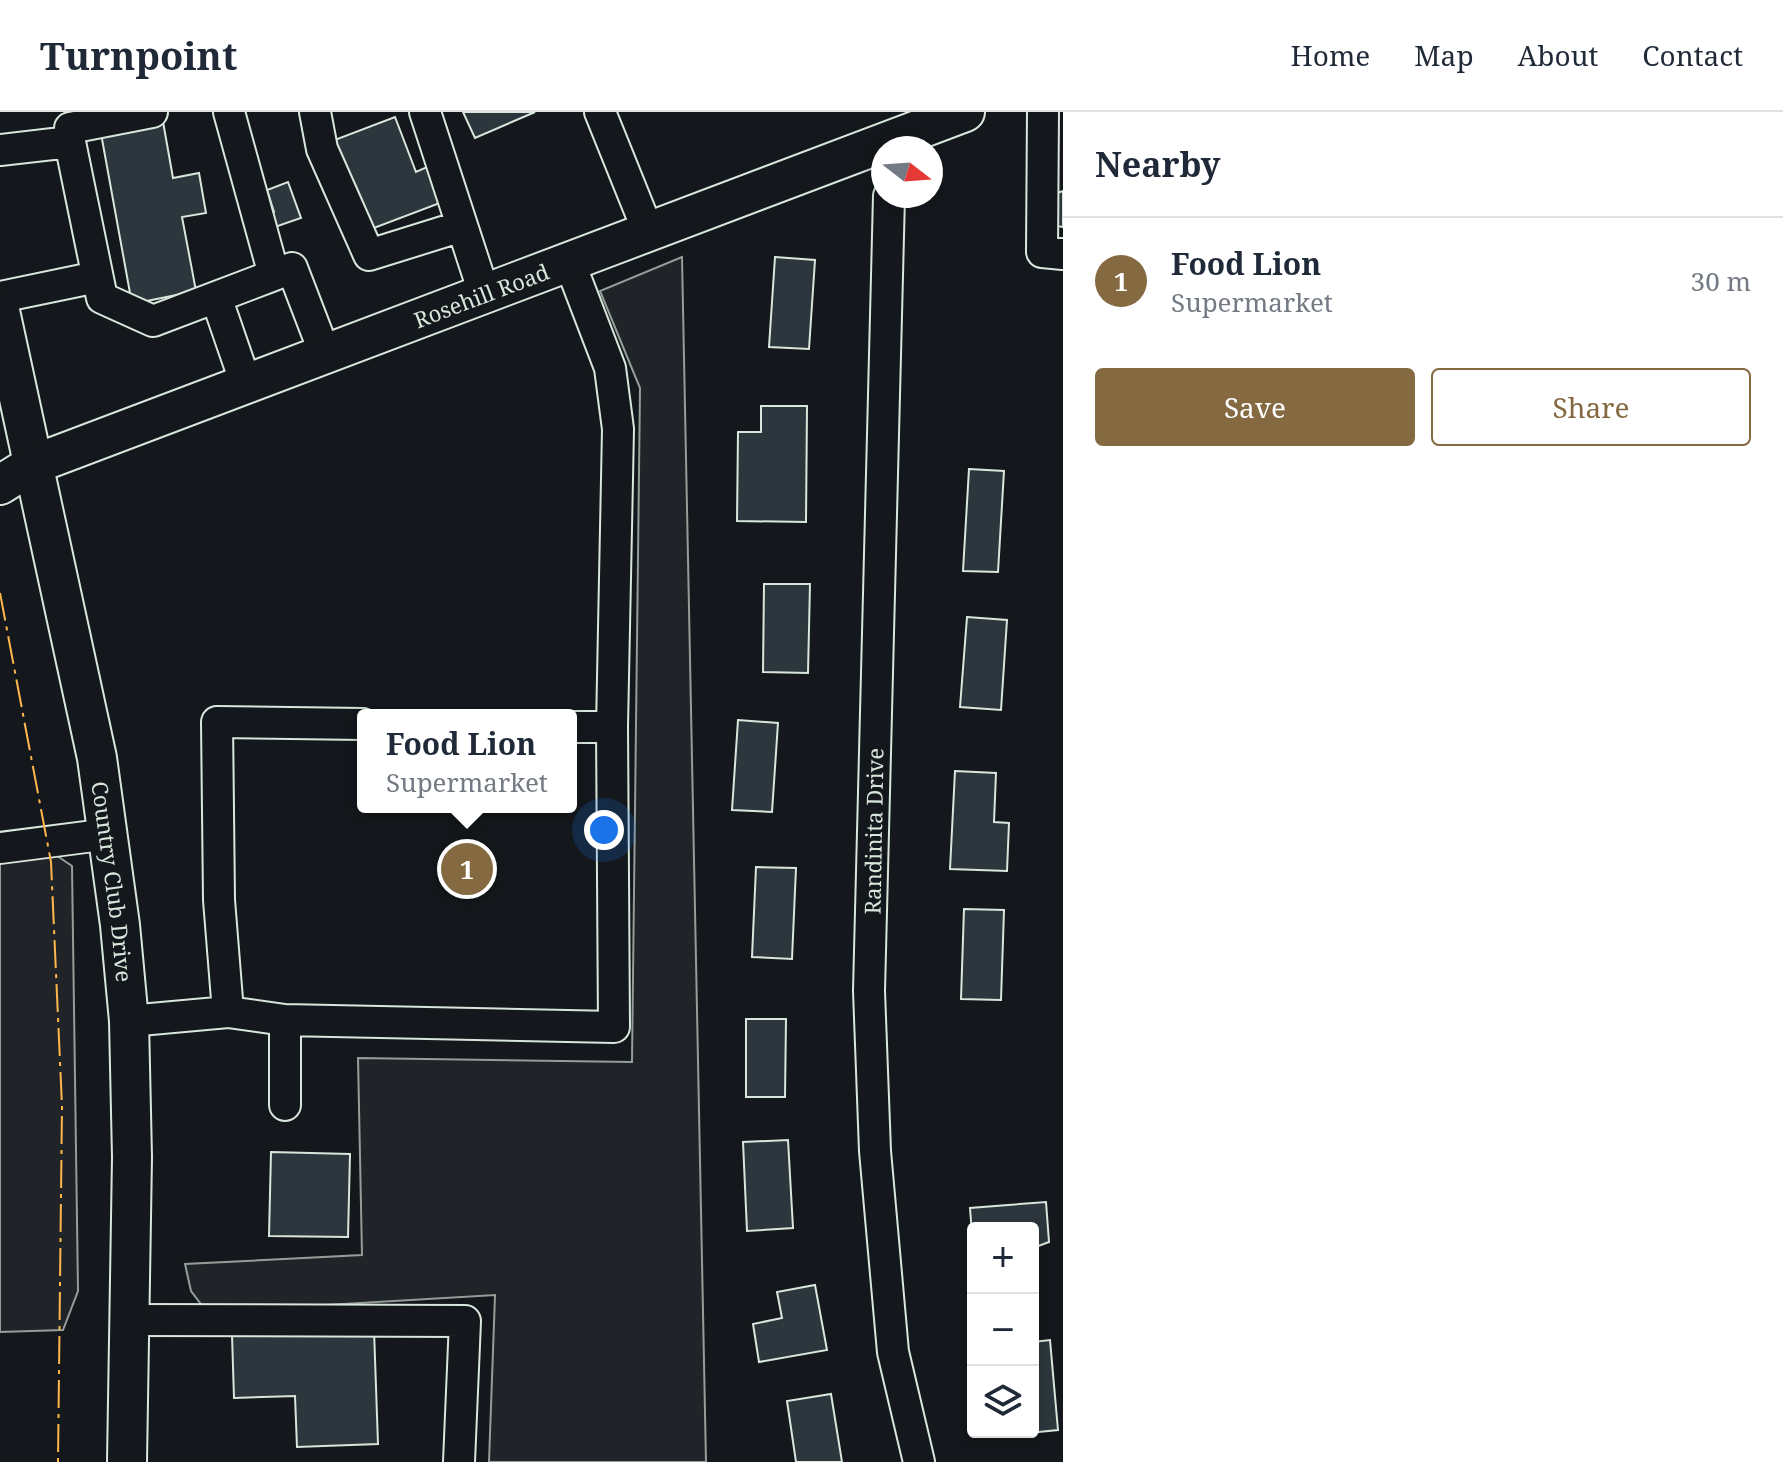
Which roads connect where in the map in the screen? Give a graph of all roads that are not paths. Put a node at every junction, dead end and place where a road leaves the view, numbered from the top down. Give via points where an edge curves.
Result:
1 (152, 112) edge
2 (229, 112) edge
3 (315, 112) edge
4 (425, 112) edge
5 (600, 112) edge
6 (965, 112) edge
7 (1043, 112) edge
8 (909, 136) edge
9 (70, 142) junction
10 (0, 150) edge
11 (871, 151) edge
12 (889, 208) edge
13 (462, 226) junction
14 (648, 231) junction
15 (1063, 254) edge
16 (569, 261) junction
17 (274, 275) junction
18 (97, 277) junction
19 (484, 293) junction
20 (0, 297) edge
21 (216, 297) junction
22 (0, 311) edge
23 (325, 354) junction
24 (246, 384) junction
25 (32, 465) junction
26 (0, 485) edge
27 (357, 724) edge
28 (577, 727) edge
29 (612, 727) junction
30 (109, 834) junction
31 (0, 848) edge
32 (228, 1012) junction
33 (285, 1020) junction
34 (129, 1021) junction
35 (285, 1105) dead end
36 (131, 1320) junction
37 (127, 1462) edge
38 (459, 1462) edge
39 (919, 1462) edge

1 - 9 street via 70,128
2 - 17 street
3 - 13 street via 322,149 369,255
4 - 13 street
5 - 14 street
6 - 8 main road, Rosehill Road
7 - 15 street via 1042,252
9 - 10 street
9 - 18 street
11 - 14 main road, Rosehill Road
12 - 39 street, Randinita Drive via 869,991 875,1151 893,1352
13 - 19 street
14 - 16 main road, Rosehill Road
16 - 19 main road, Rosehill Road
16 - 29 street via 610,368 618,429
17 - 21 street
17 - 23 street via 292,268
18 - 20 street
18 - 21 street via 102,298 153,321
19 - 23 main road, Rosehill Road
21 - 24 street
22 - 25 main road, Country Club Drive
23 - 24 main road, Rosehill Road
24 - 25 main road, Rosehill Road
25 - 26 main road, Rosehill Road
25 - 30 main road, Country Club Drive via 73,640
27 - 32 street via 217,722 219,900
28 - 29 street
29 - 33 street via 614,1027
30 - 31 street
30 - 34 main road, Country Club Drive
32 - 33 street
32 - 34 street
33 - 35 street
34 - 36 main road, Country Club Drive
36 - 37 main road, Country Club Drive
36 - 38 street via 465,1321

